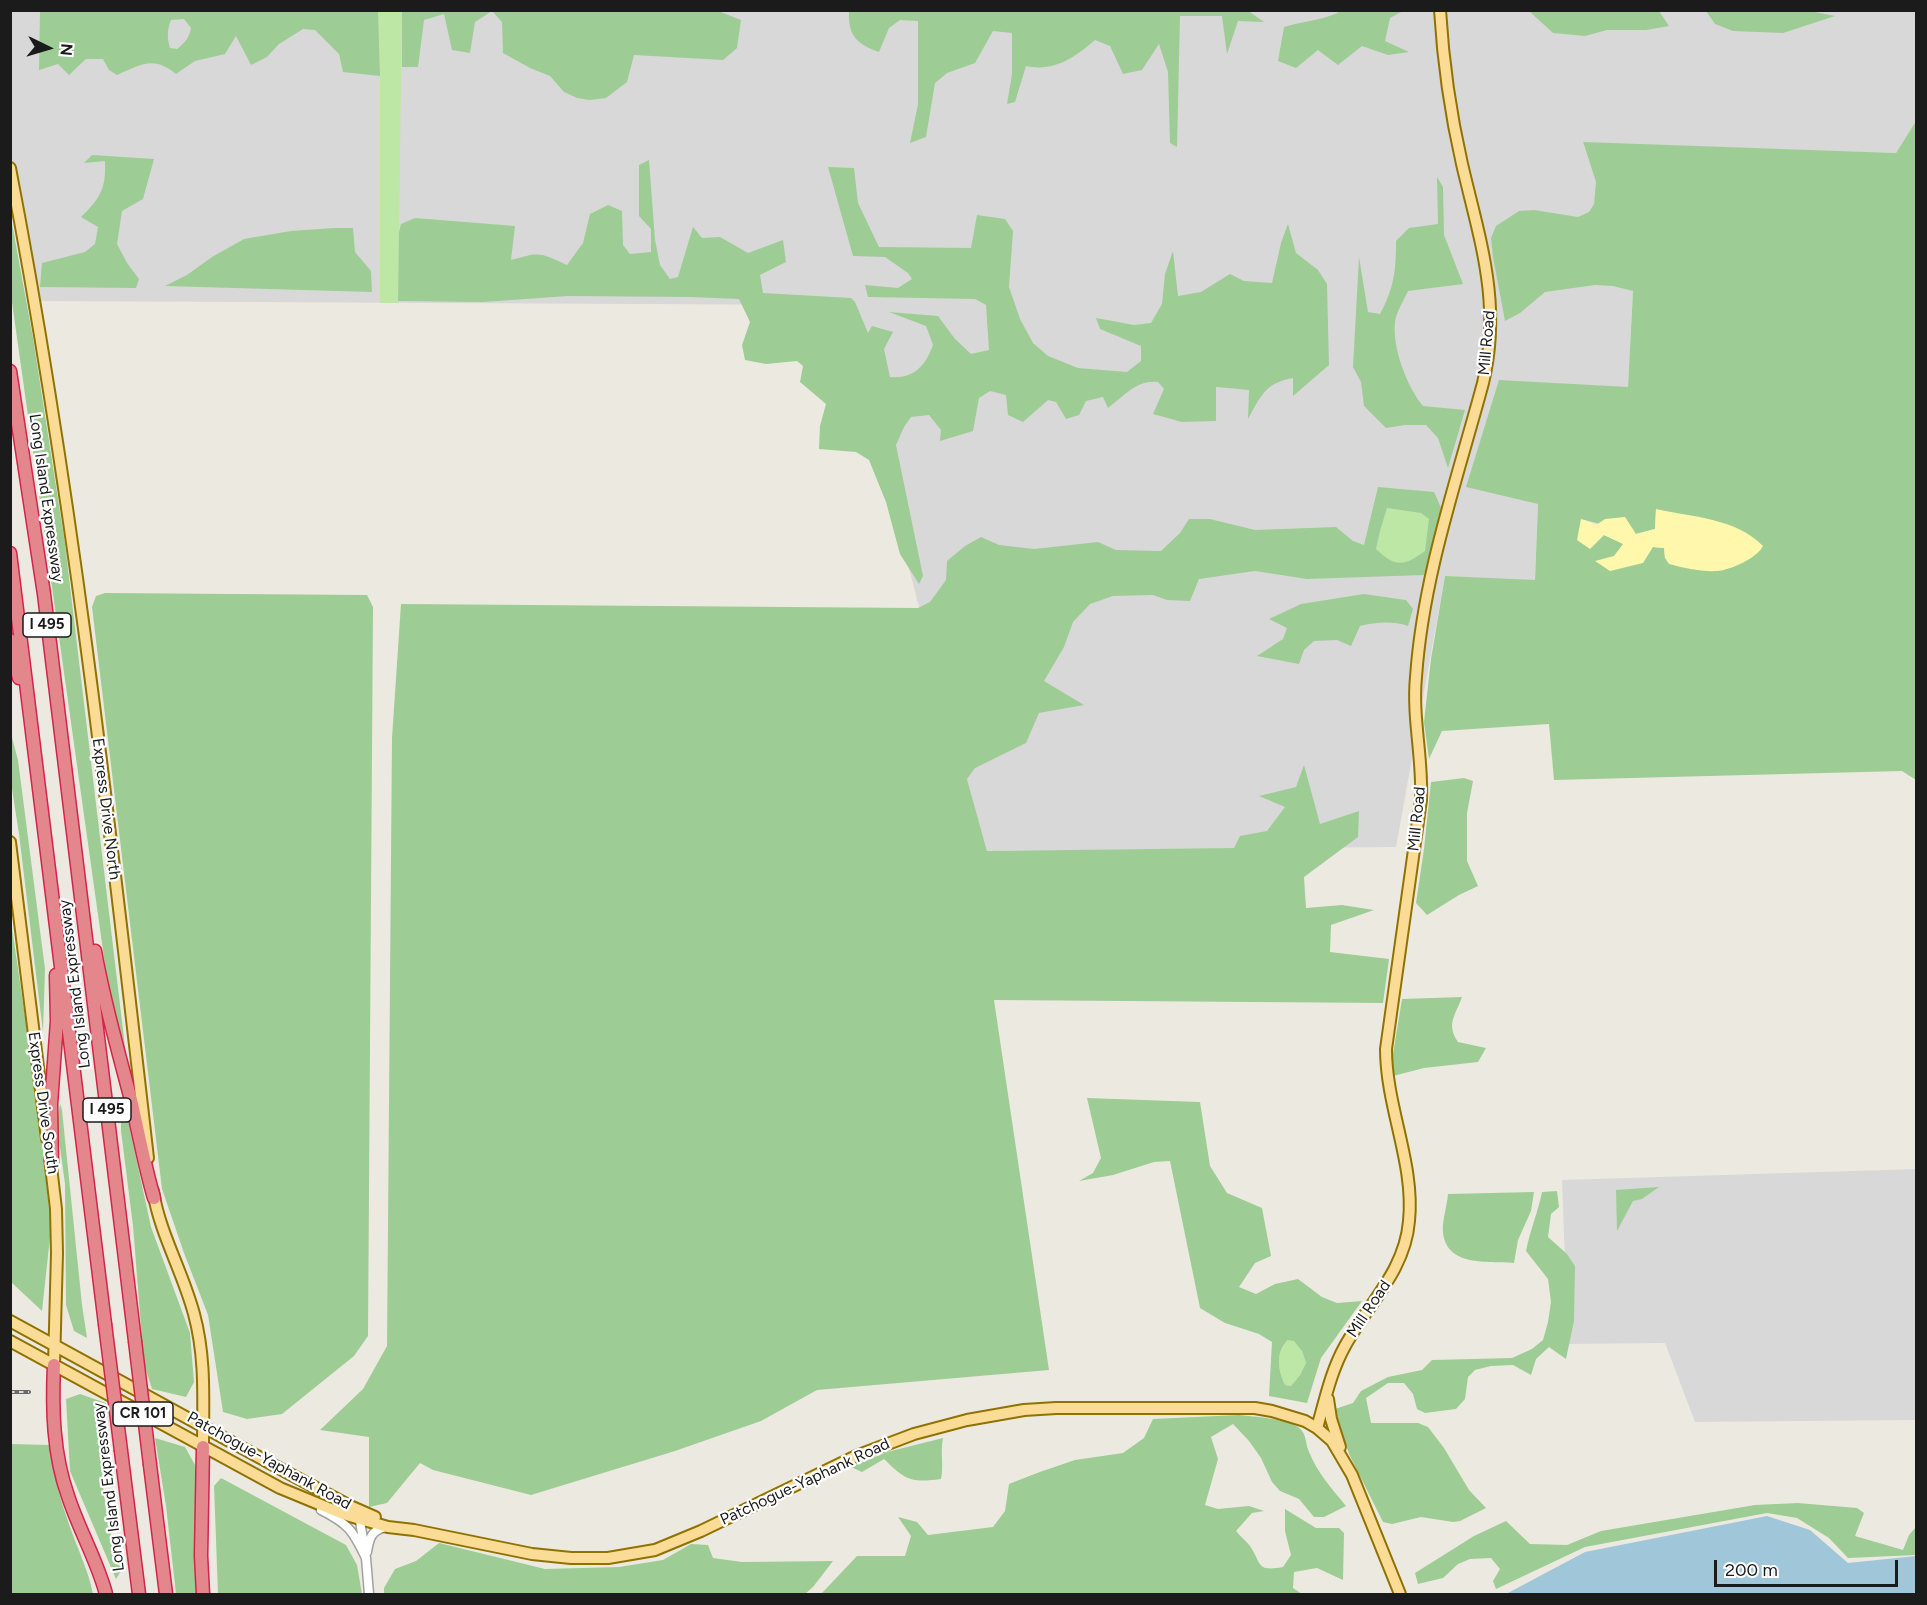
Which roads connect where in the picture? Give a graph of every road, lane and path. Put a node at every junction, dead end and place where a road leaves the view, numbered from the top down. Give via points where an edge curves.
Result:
1 (1440, 10) edge
2 (10, 168) edge
3 (10, 371) edge
4 (10, 553) edge
5 (10, 640) edge
6 (38, 771) junction
7 (10, 842) edge
8 (79, 879) junction
9 (55, 914) junction
10 (52, 1166) junction
11 (154, 1198) junction
12 (57, 1296) junction
13 (10, 1321) edge
14 (22, 1327) junction
15 (10, 1341) edge
16 (55, 1346) junction
17 (54, 1365) junction
18 (1328, 1389) junction
19 (203, 1426) junction
20 (1317, 1428) junction
21 (203, 1447) junction
22 (1342, 1456) junction
23 (280, 1488) junction
24 (358, 1514) junction
25 (388, 1527) junction
26 (403, 1528) junction
27 (366, 1558) junction
28 (106, 1594) edge
29 (139, 1594) edge
30 (166, 1594) edge
31 (203, 1594) edge
32 (369, 1594) edge
33 (1401, 1594) edge

1 - 18 main road, Mill Road via 1462,161 1489,281 1491,342 1426,594 1416,674 1414,712 1421,800 1386,1063 1408,1184 1408,1230 1396,1268 1344,1347
2 - 11 main road, Express Drive North via 69,514
3 - 8 highway, Long Island Expressway / I 495 via 44,594
4 - 6 highway, Long Island Expressway / I 495
5 - 6 highway
6 - 9 highway, Long Island Expressway / I 495
7 - 10 main road, Express Drive South
8 - 11 highway
8 - 30 highway, Long Island Expressway / I 495, bridge
9 - 10 highway via 57,1021 51,1104
9 - 29 highway, Long Island Expressway / I 495, bridge
10 - 12 main road, Express Drive South
11 - 19 main road, Express Drive North via 199,1335 204,1379
12 - 14 main road via 48,1328
12 - 16 main road, Express Drive South
13 - 14 main road, Patchogue-Yaphank Road / CR 101
14 - 16 main road, Patchogue-Yaphank Road / CR 101
15 - 17 main road, Patchogue-Yaphank Road / CR 101
16 - 17 main road, Express Drive South
16 - 19 main road, Patchogue-Yaphank Road / CR 101
17 - 21 main road, Patchogue-Yaphank Road / CR 101
17 - 28 highway via 54,1432 59,1466
18 - 20 main road, Mill Road
18 - 22 main road via 1329,1411
19 - 21 main road, Express Drive North
19 - 24 main road, Patchogue-Yaphank Road / CR 101
20 - 22 main road
20 - 26 main road, Patchogue-Yaphank Road via 1272,1411 1244,1408 1056,1408 984,1416 932,1428 874,1448 671,1544 624,1556 571,1558 532,1554
21 - 23 main road, Patchogue-Yaphank Road / CR 101
21 - 31 highway
22 - 33 main road
23 - 24 main road, Patchogue-Yaphank Road / CR 101
23 - 27 street via 346,1524
24 - 25 main road, Patchogue-Yaphank Road
24 - 26 main road, Patchogue-Yaphank Road
24 - 27 street
25 - 26 main road, Patchogue-Yaphank Road
25 - 27 street via 378,1529 370,1537
27 - 32 street

